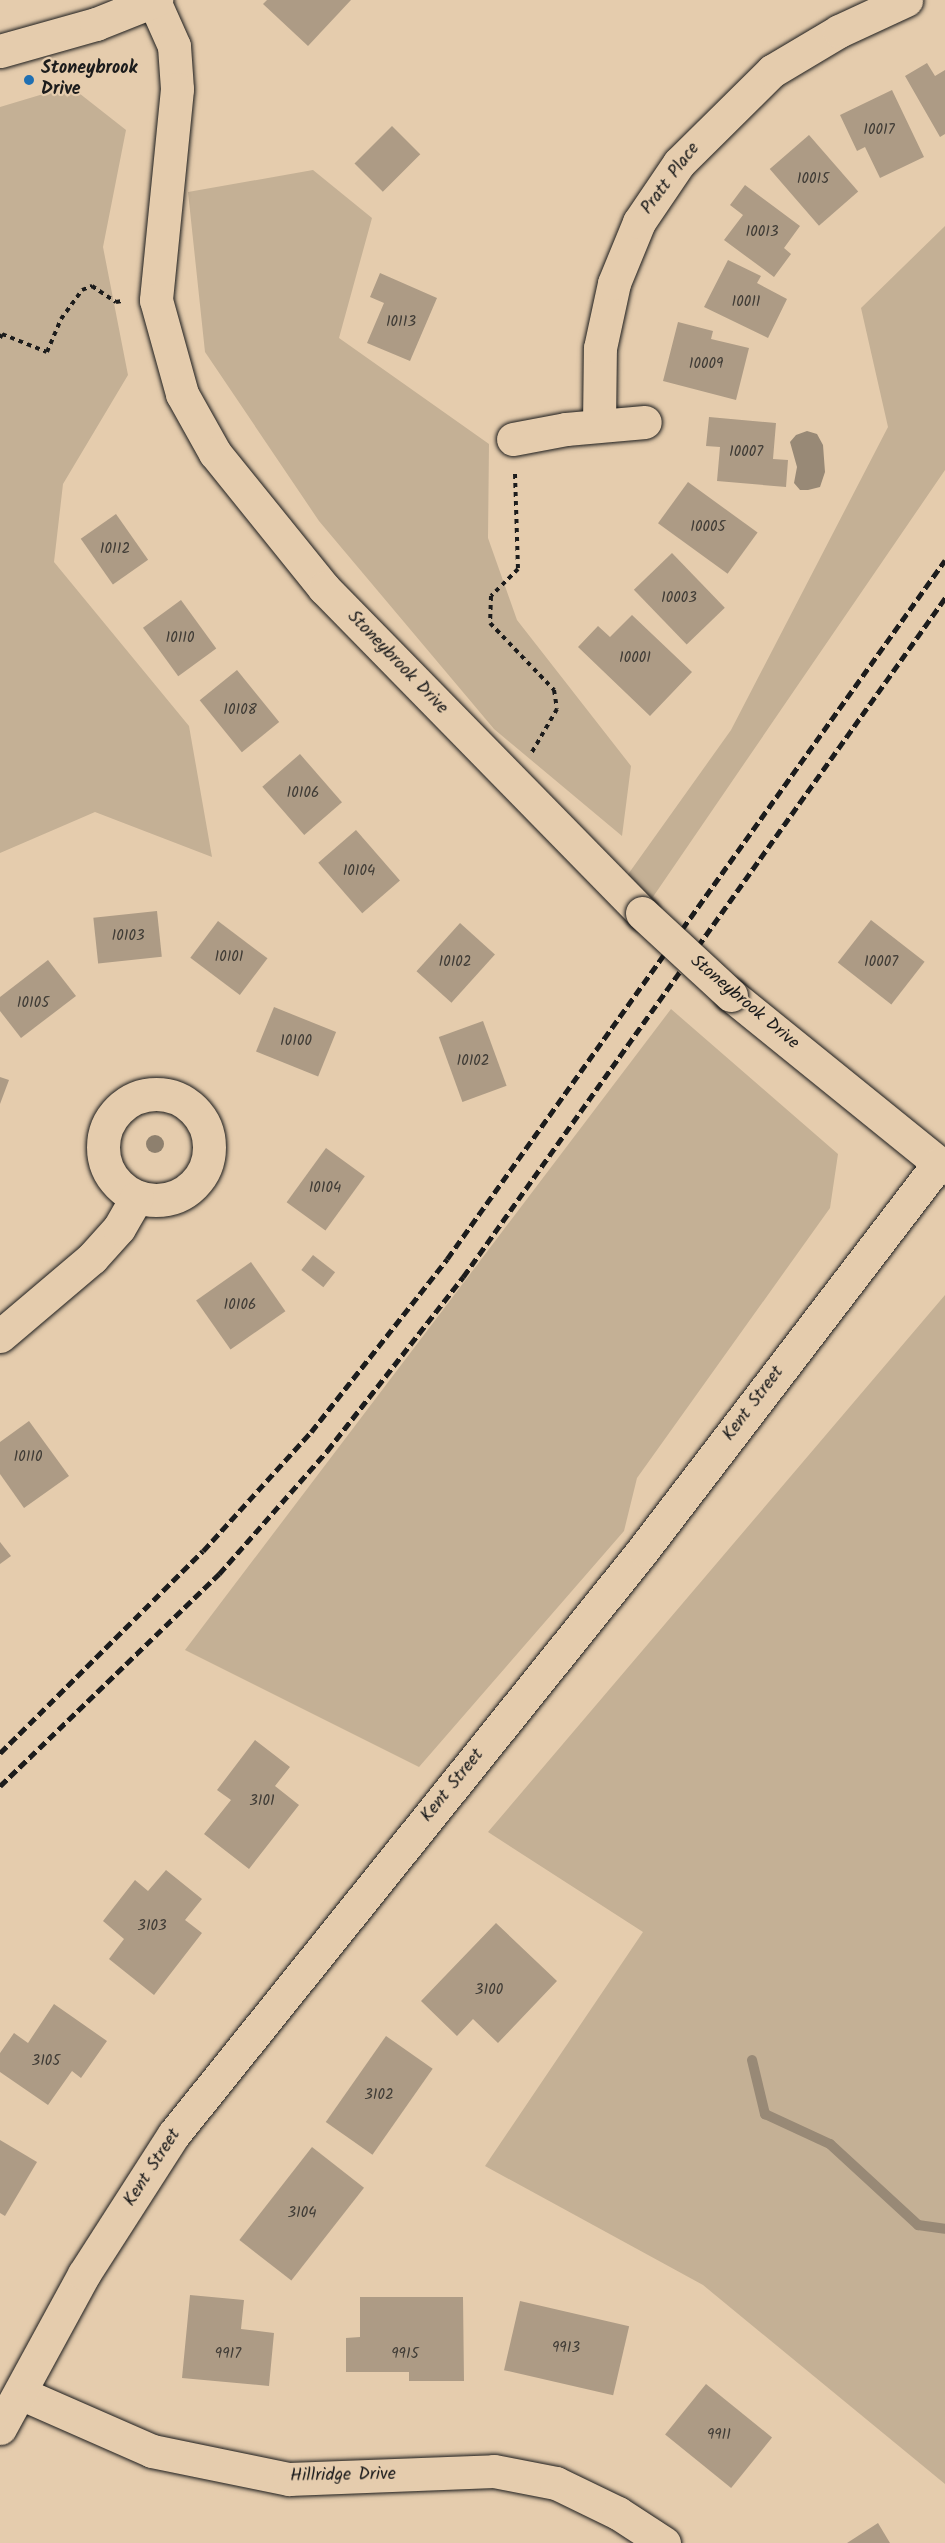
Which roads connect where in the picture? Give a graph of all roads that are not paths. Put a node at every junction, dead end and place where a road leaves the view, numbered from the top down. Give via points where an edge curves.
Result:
1 (906, 0) edge
2 (155, 1) edge
3 (0, 51) edge
4 (645, 422) dead end
5 (599, 425) junction
6 (513, 439) road end
7 (941, 1166) edge
8 (137, 1197) dead end
9 (0, 1336) edge
10 (21, 2393) junction
11 (0, 2428) edge
12 (664, 2543) edge

1 - 5 street, Pratt Place via 839,31 772,71 679,163 639,222 614,283 600,348
2 - 3 street via 96,24
2 - 7 street, Stoneybrook Drive, bridge via 174,46 177,89 156,300 182,394 215,453 324,588 642,913 731,995
4 - 5 street
5 - 6 street
7 - 10 street, Kent Street via 643,1550 174,2133 84,2274
8 - 9 street via 119,1227 92,1258
10 - 11 street, Kent Street
10 - 12 street, Hillridge Drive via 152,2451 289,2479 494,2471 556,2483 618,2513

